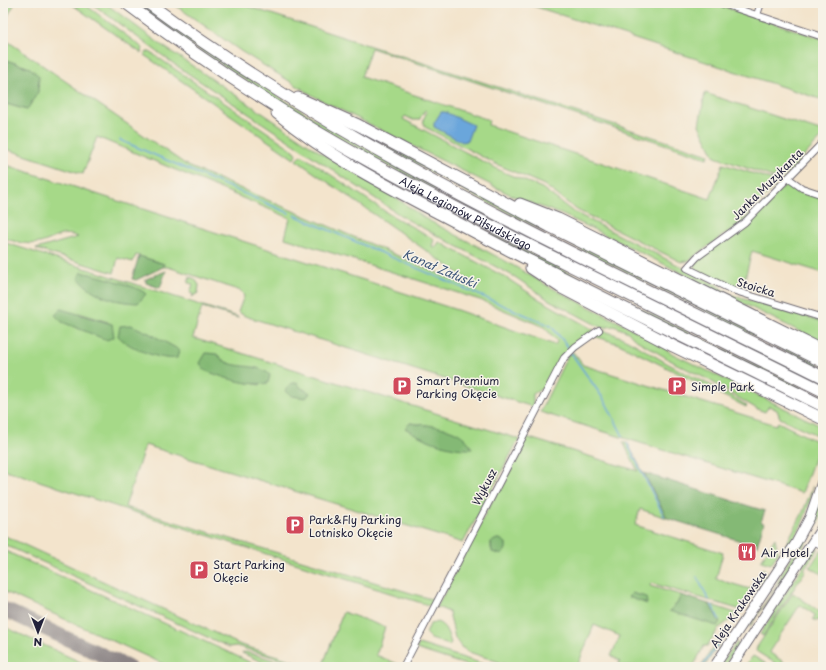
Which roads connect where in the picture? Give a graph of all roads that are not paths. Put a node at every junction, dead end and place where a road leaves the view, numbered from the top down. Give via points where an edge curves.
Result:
1 (126, 3) edge
2 (148, 3) edge
3 (720, 3) edge
4 (761, 3) edge
5 (757, 15) junction
6 (823, 37) edge
7 (267, 84) junction
8 (248, 88) junction
9 (823, 142) edge
10 (788, 178) junction
11 (468, 185) junction
12 (823, 195) edge
13 (496, 244) junction
14 (687, 268) joint
15 (823, 318) edge
16 (600, 330) dead end
17 (823, 351) edge
18 (823, 362) edge
19 (821, 376) edge
20 (823, 391) edge
21 (823, 406) edge
22 (823, 419) edge
23 (823, 479) edge
24 (823, 526) edge
25 (813, 541) junction
26 (823, 546) edge
27 (403, 667) edge
28 (714, 667) edge
29 (731, 667) edge

1 - 8 highway, Aleja Legionów Piłsudskiego
2 - 7 highway, Aleja Legionów Piłsudskiego
3 - 5 street
4 - 5 street
5 - 6 street
7 - 11 highway via 358,125
7 - 19 highway, Aleja Legionów Piłsudskiego via 364,143 463,197
8 - 13 highway via 291,124 344,161
8 - 20 highway, Aleja Legionów Piłsudskiego via 395,176
9 - 10 street, Janka Muzykanta
10 - 12 street via 802,188
10 - 14 street, Janka Muzykanta via 745,222 697,257
11 - 17 highway via 558,219
11 - 18 highway
13 - 21 highway
13 - 22 highway via 560,287 672,346
14 - 15 street, Stoicka via 732,290
16 - 27 street, Wykusz via 564,358
23 - 28 main road, Aleja Krakowska via 810,516 796,542
24 - 25 main road
25 - 26 street
25 - 29 main road

